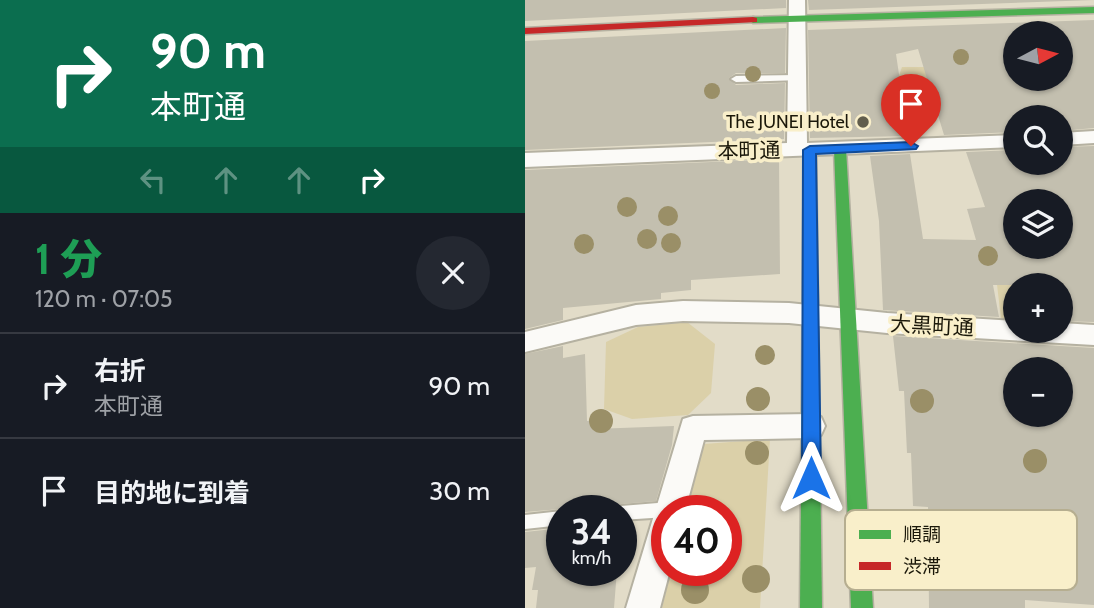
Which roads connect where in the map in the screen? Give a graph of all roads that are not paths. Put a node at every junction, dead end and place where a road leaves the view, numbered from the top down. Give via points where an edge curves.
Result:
1 (797, 0) edge
2 (1094, 10) edge
3 (799, 19) junction
4 (525, 31) edge
5 (799, 78) junction
6 (736, 79) dead end
7 (1094, 137) edge
8 (1073, 138) edge
9 (1003, 142) edge
10 (840, 149) junction
11 (804, 150) junction
12 (525, 160) edge
13 (810, 316) junction
14 (850, 320) junction
15 (1003, 330) edge
16 (1073, 334) edge
17 (1094, 335) edge
18 (525, 342) edge
19 (811, 426) junction
20 (674, 495) edge
21 (858, 510) edge
22 (546, 520) edge
23 (525, 522) edge
24 (651, 579) edge
25 (861, 590) edge
26 (643, 608) edge
27 (811, 608) edge
28 (862, 608) edge

1 - 3 street
2 - 3 street
3 - 4 street
3 - 5 street
5 - 6 lane
5 - 11 street
7 - 8 street
9 - 10 street, 本町通
10 - 11 street, 本町通
10 - 14 street
11 - 12 street, 本町通
11 - 13 street
13 - 14 street, 大黒町通
13 - 18 street, 大黒町通 via 683,311 636,315
13 - 19 street
14 - 15 street, 大黒町通
14 - 21 street
16 - 17 street, 大黒町通
19 - 20 street via 693,428
19 - 27 street
22 - 23 lane
24 - 26 street
25 - 28 street

